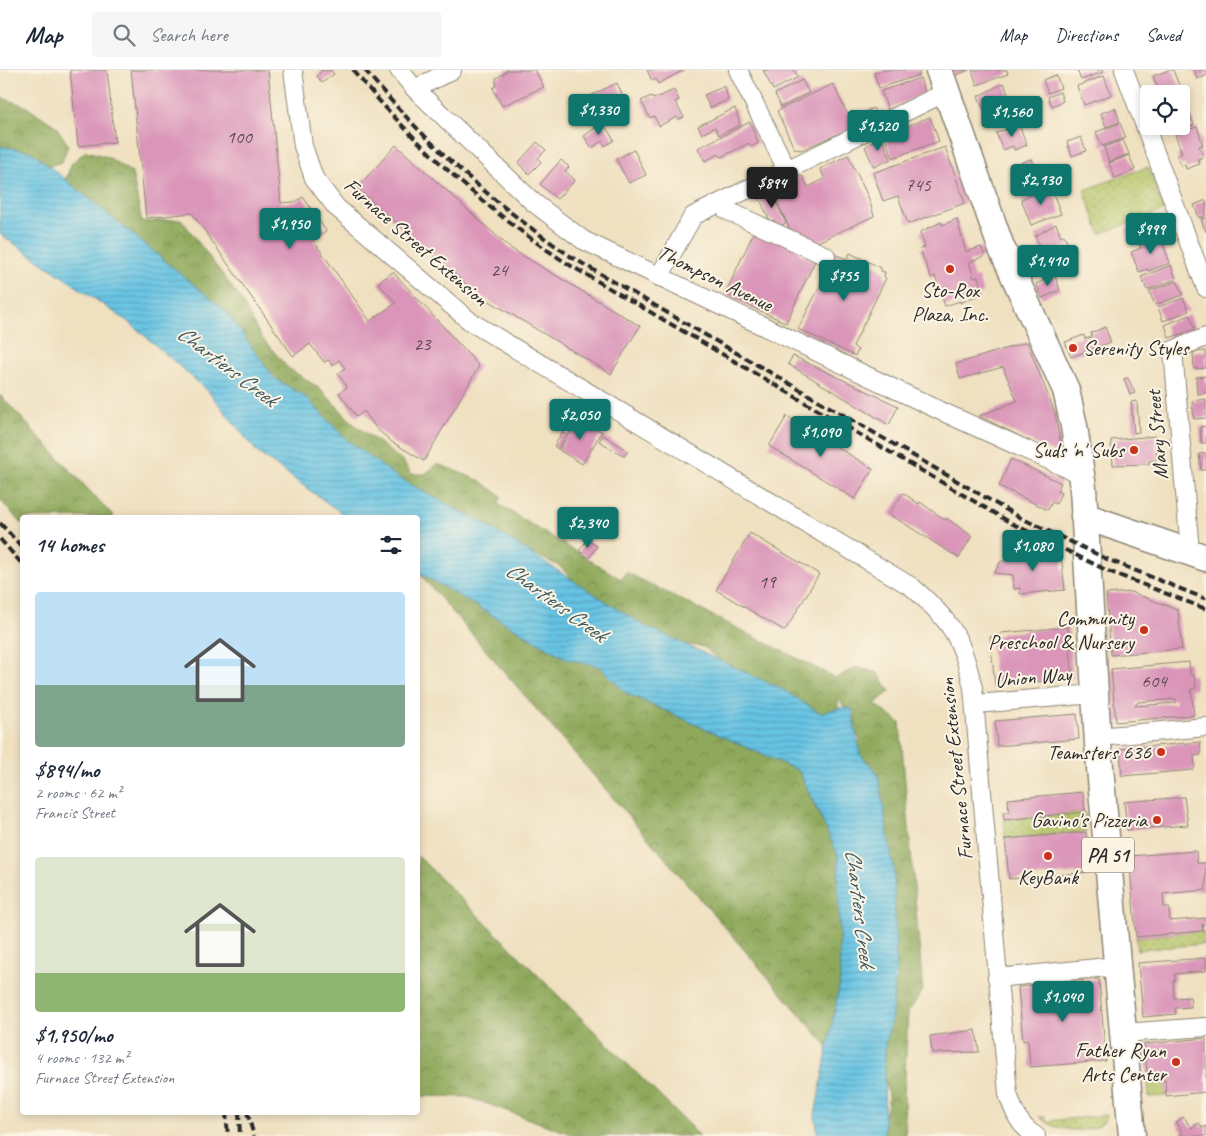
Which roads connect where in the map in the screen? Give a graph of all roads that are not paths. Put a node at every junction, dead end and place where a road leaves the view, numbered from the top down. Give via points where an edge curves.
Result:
1 (293, 70) edge
2 (399, 70) edge
3 (452, 70) edge
4 (738, 70) edge
5 (1124, 70) edge
6 (942, 81) edge
7 (415, 89) junction
8 (787, 170) junction
9 (722, 202) junction
10 (826, 256) dead end
11 (659, 277) junction
12 (1206, 288) edge
13 (1206, 338) edge
14 (1082, 475) junction
15 (1084, 516) junction
16 (1198, 555) edge
17 (1095, 694) junction
18 (975, 704) junction
19 (1206, 727) edge
20 (1098, 737) junction
21 (1117, 966) junction
22 (997, 978) junction
23 (1206, 1027) edge
24 (1123, 1033) junction
25 (1036, 1136) edge
26 (1132, 1136) edge

1 - 18 street, Furnace Street Extension via 307,164 336,207 471,322 912,587 941,612 957,635 969,668
2 - 7 street, Thompson Avenue
3 - 7 street
4 - 8 street
5 - 12 street
6 - 8 street
6 - 14 main road via 1001,247 1066,390
7 - 11 street, Thompson Avenue via 533,202 584,240
8 - 9 street
9 - 10 street via 726,210
9 - 11 street via 692,216
11 - 14 street, Thompson Avenue
13 - 16 street, Mary Street via 1172,350
14 - 15 main road
15 - 16 main road
15 - 17 main road, PA 51
17 - 18 street, Union Way
17 - 20 main road, PA 51
18 - 22 street, Furnace Street Extension
19 - 20 street
20 - 21 main road, PA 51
21 - 22 street
21 - 24 main road, PA 51
22 - 25 street, Furnace Street Extension via 1008,1094 1018,1119
23 - 24 street
24 - 26 main road, PA 51

